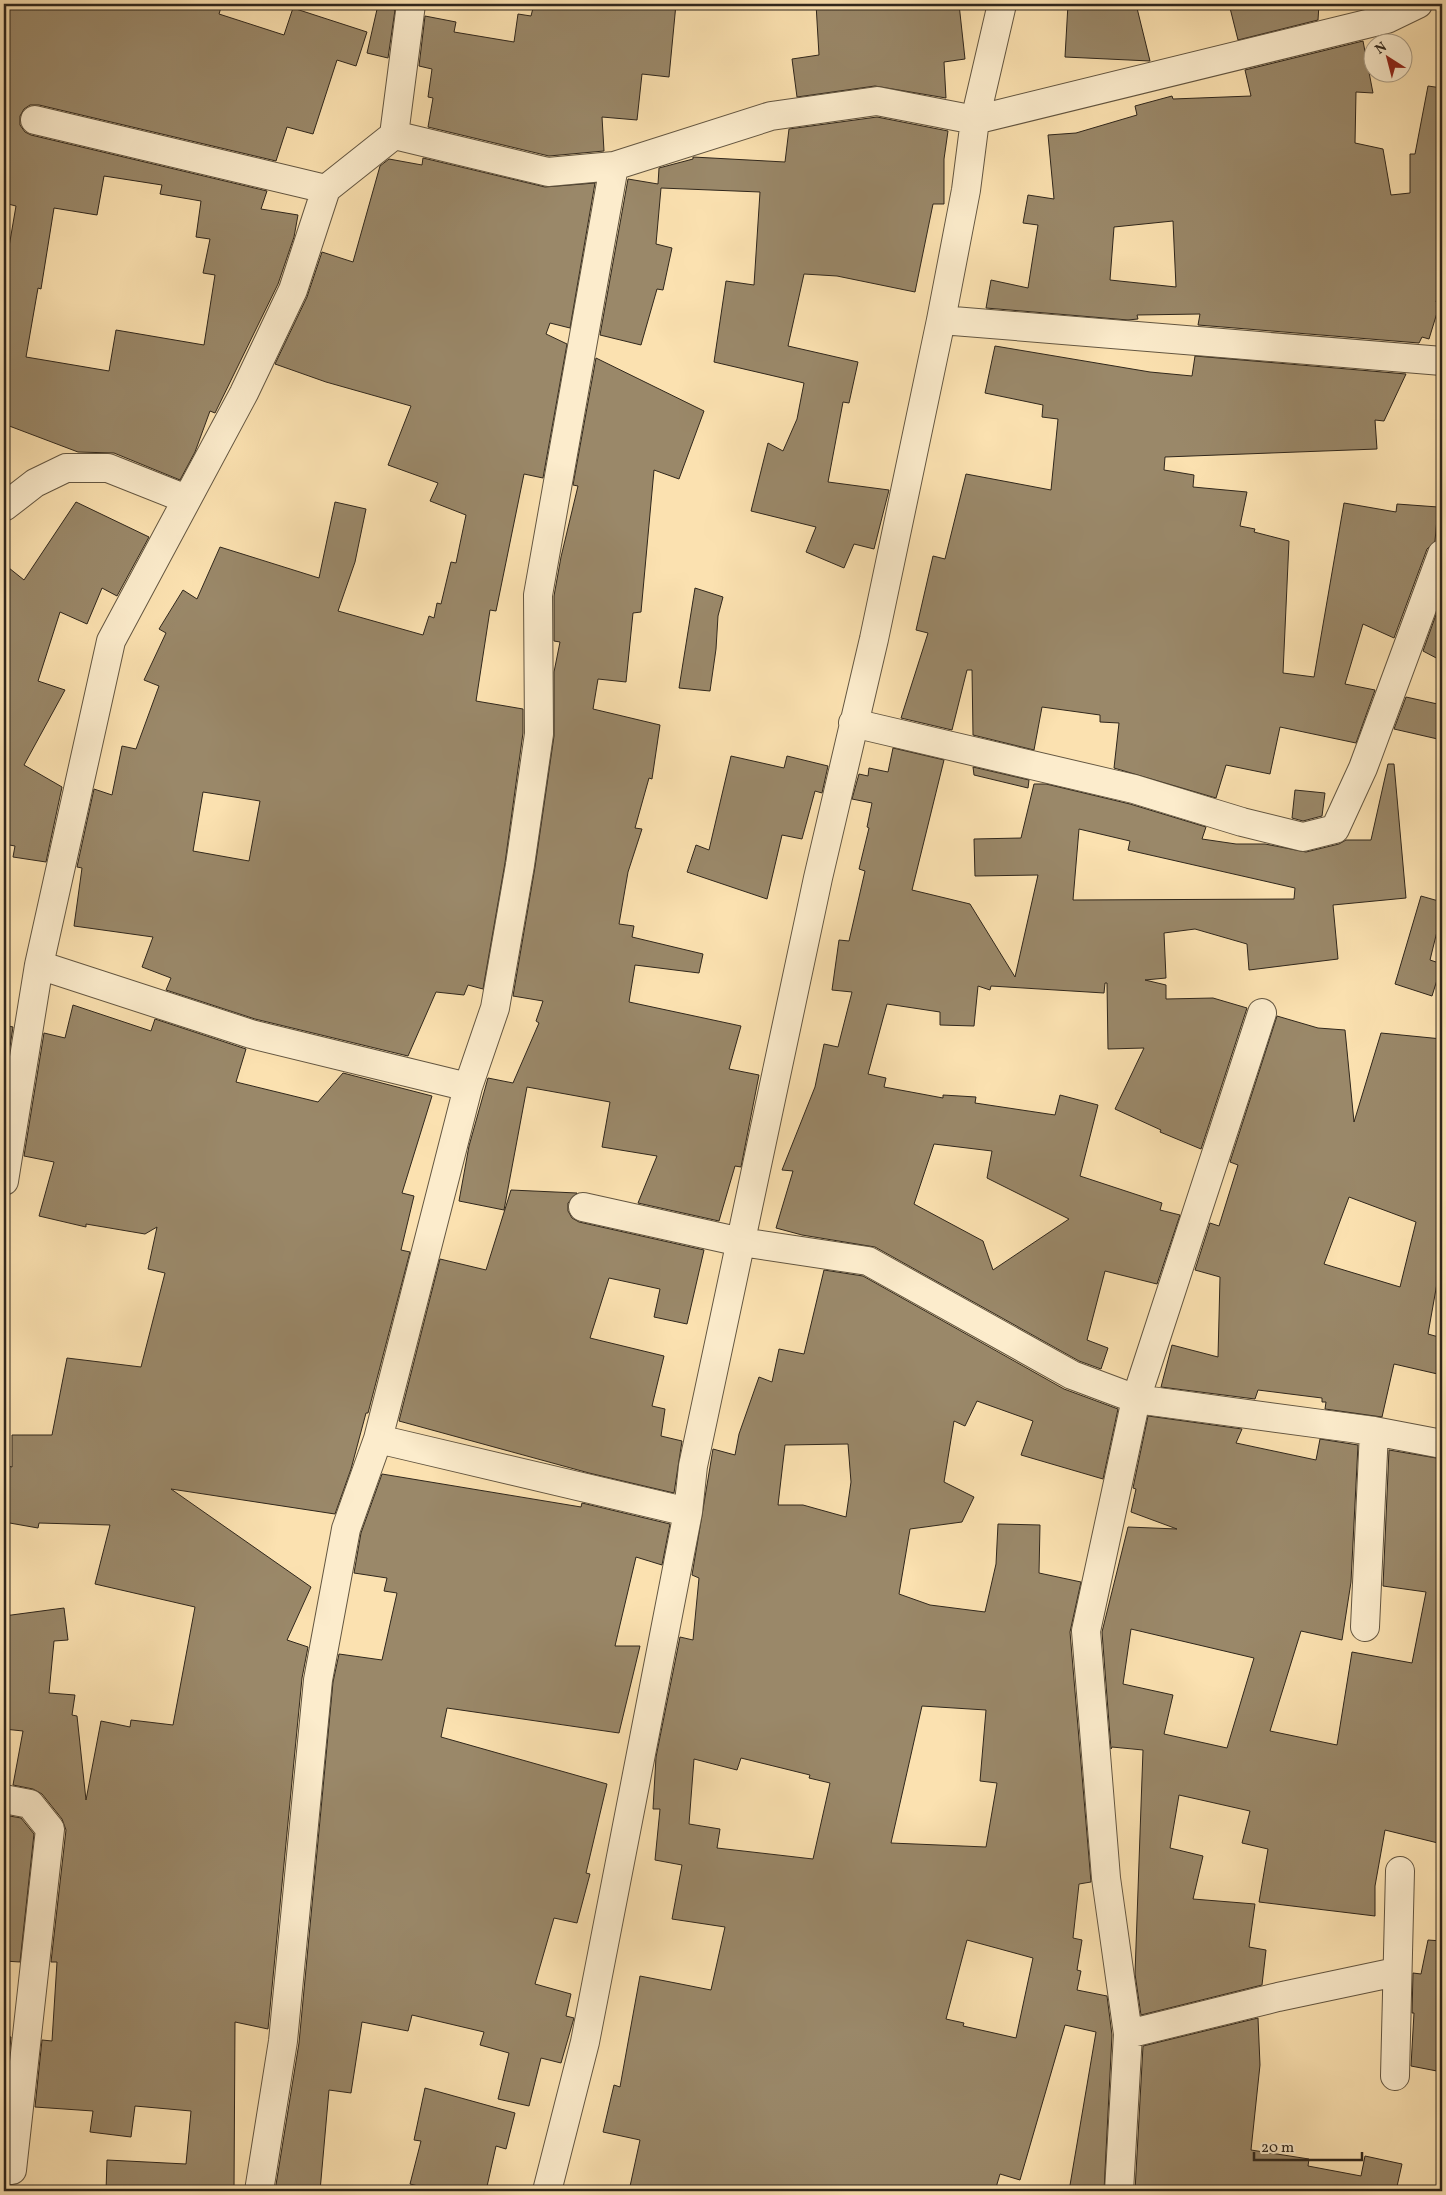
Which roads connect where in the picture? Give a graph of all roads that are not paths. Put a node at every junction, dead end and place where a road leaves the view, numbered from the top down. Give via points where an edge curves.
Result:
1 (411, 4) edge
2 (1002, 4) edge
3 (1418, 4) edge
4 (36, 120) dead end
5 (975, 120) junction
6 (394, 135) junction
7 (614, 166) junction
8 (326, 189) junction
9 (941, 320) junction
10 (1442, 361) edge
11 (186, 499) junction
12 (4, 507) edge
13 (1442, 554) edge
14 (853, 723) junction
15 (39, 965) junction
16 (1262, 1014) dead end
17 (468, 1088) junction
18 (4, 1181) edge
19 (583, 1207) dead end
20 (740, 1242) junction
21 (1136, 1399) junction
22 (1374, 1431) junction
23 (378, 1440) junction
24 (1442, 1444) edge
25 (688, 1512) junction
26 (1365, 1627) dead end
27 (4, 1799) edge
28 (1400, 1871) dead end
29 (1396, 1972) junction
30 (1128, 2034) junction
31 (1395, 2076) dead end
32 (12, 2170) dead end
33 (259, 2191) edge
34 (547, 2191) edge
35 (1120, 2191) edge

1 - 6 street
2 - 5 street
3 - 5 street via 1387,19
4 - 8 street
5 - 7 street via 877,101 771,116
5 - 9 street via 966,190
6 - 7 street via 548,172
6 - 8 street
7 - 17 street via 538,595 538,734 520,865 495,1008
8 - 11 street via 294,290 244,394
9 - 10 street
9 - 14 street via 874,639
11 - 12 street via 108,468 66,468 35,483
11 - 15 street via 111,641
13 - 14 street via 1363,768 1335,829 1303,837 1134,789
14 - 20 street
15 - 17 street via 251,1034
15 - 18 street
16 - 21 street
17 - 23 street
19 - 20 street
20 - 21 street via 868,1261 1072,1375
20 - 25 street via 693,1466
21 - 22 street
21 - 30 street via 1086,1631 1106,1878
22 - 24 street
22 - 26 street
23 - 25 street
23 - 33 street via 346,1529 318,1680 283,2041
25 - 34 street via 585,2042
27 - 32 street via 30,1804 50,1828
28 - 29 street
29 - 30 street
29 - 31 street
30 - 35 street

